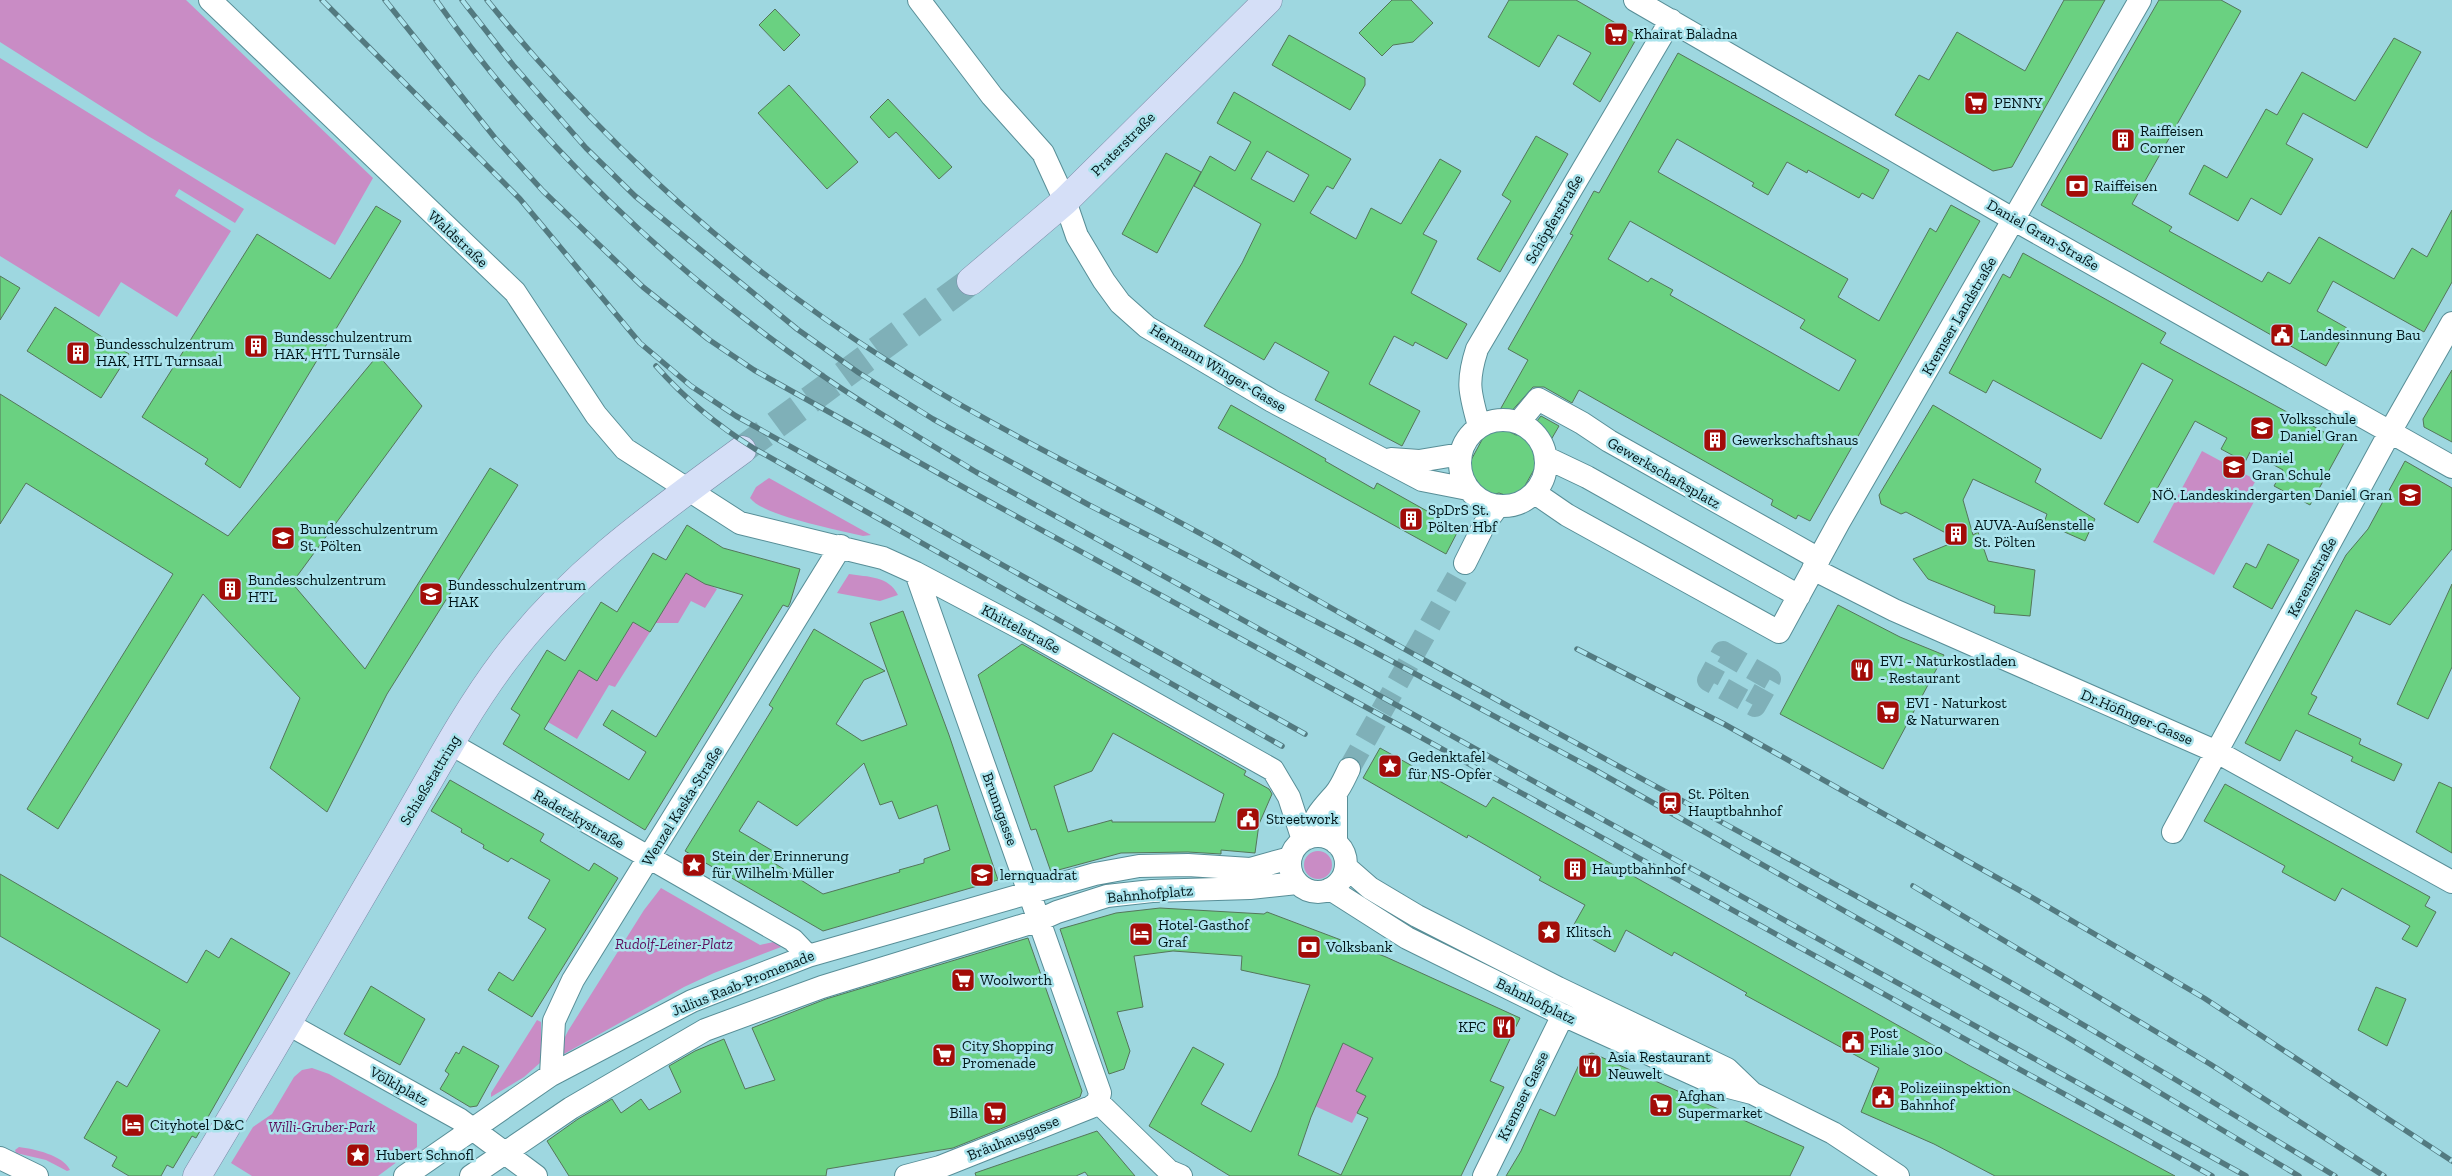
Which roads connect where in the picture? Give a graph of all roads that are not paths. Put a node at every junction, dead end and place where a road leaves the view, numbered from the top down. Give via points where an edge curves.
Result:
1 (210, 0) edge
2 (919, 0) edge
3 (1268, 0) edge
4 (1635, 0) edge
5 (2140, 0) edge
6 (1671, 20) junction
7 (1065, 201) junction
8 (2014, 219) junction
9 (971, 281) tunnel mouth
10 (2452, 323) edge
11 (1519, 422) junction
12 (1479, 426) junction
13 (2390, 432) junction
14 (742, 450) tunnel mouth
15 (1461, 454) junction
16 (1380, 458) junction
17 (1547, 458) junction
18 (2452, 467) edge
19 (687, 489) junction
20 (1468, 489) junction
21 (1535, 494) junction
22 (1498, 506) junction
23 (841, 546) junction
24 (1464, 563) tunnel mouth
25 (1816, 564) junction
26 (916, 573) junction
27 (1799, 596) junction
28 (450, 744) junction
29 (2217, 752) junction
30 (1349, 769) tunnel mouth
31 (1336, 793) junction
32 (2172, 832) dead end
33 (1305, 839) junction
34 (1336, 843) junction
35 (1290, 858) junction
36 (649, 860) junction
37 (1346, 867) junction
38 (2452, 882) edge
39 (1297, 883) junction
40 (1330, 890) junction
41 (1029, 892) junction
42 (1037, 921) junction
43 (808, 956) junction
44 (1563, 1016) junction
45 (288, 1024) junction
46 (551, 1075) junction
47 (1752, 1093) junction
48 (1094, 1105) junction
49 (474, 1128) junction
50 (506, 1154) junction
51 (0, 1158) edge
52 (1891, 1172) edge
53 (1172, 1174) edge
54 (37, 1176) edge
55 (197, 1176) edge
56 (405, 1176) edge
57 (471, 1176) edge
58 (536, 1176) edge
59 (906, 1176) edge
60 (1484, 1176) edge

1 - 19 street, Waldstraße via 515,292 596,415 625,449
2 - 7 street, Hermann Winger-Gasse via 992,96 1043,153
3 - 7 main road, Praterstraße
4 - 6 street, Daniel Gran-Straße
5 - 8 street, Kremser Landstraße
6 - 8 street, Daniel Gran-Straße
6 - 12 street, Schöpferstraße via 1477,349 1469,390
7 - 9 main road, Praterstraße
7 - 16 street, Hermann Winger-Gasse via 1077,236 1104,281 1120,302 1147,326 1272,402
8 - 13 street, Daniel Gran-Straße
8 - 25 street, Kremser Landstraße
10 - 13 street, Kerensstraße
11 - 12 street via 1498,420
11 - 17 street via 1533,430
11 - 25 street, Gewerkschaftsplatz via 1538,399
12 - 15 street via 1464,443
13 - 18 street, Daniel Gran-Straße
13 - 29 street, Kerensstraße
14 - 19 main road, Schießstattring
15 - 16 street, Hermann Winger-Gasse via 1420,461
15 - 20 street via 1462,479
16 - 20 street, Hermann Winger-Gasse via 1422,480
17 - 21 street via 1545,477
17 - 27 street via 1587,477
19 - 23 street, Khittelstraße via 740,522
19 - 28 main road, Schießstattring via 626,536 559,598 505,660
20 - 22 street via 1481,500
21 - 22 street via 1518,504
21 - 27 street, Kremser Landstraße via 1567,515 1779,632
22 - 24 street
23 - 26 street, Khittelstraße via 883,558
23 - 36 street, Wenzel Kaska-Straße
25 - 27 street, Kremser Landstraße
25 - 29 street, Dr.Höfinger-Gasse via 1894,610
26 - 33 street, Khittelstraße via 1273,770 1289,797
26 - 41 street, Brunngasse
28 - 36 street, Radetzkystraße
28 - 45 main road, Schießstattring
29 - 32 street, Kerensstraße
29 - 38 street, Dr.Höfinger-Gasse
30 - 31 street
31 - 33 street via 1324,804
31 - 34 street
33 - 34 street via 1324,837
33 - 35 street
34 - 37 street via 1344,855
35 - 39 street via 1292,876
35 - 41 street, Bahnhofplatz via 1250,869 1139,866
36 - 43 street, Radetzkystraße via 793,940
36 - 46 street, Wenzel Kaska-Straße via 573,980 554,1021
37 - 40 street via 1343,876
37 - 47 street, Bahnhofplatz via 1370,888 1417,916 1727,1069
39 - 40 street via 1312,892
39 - 42 street, Bahnhofplatz via 1107,896
40 - 44 street, Bahnhofplatz via 1407,938
41 - 42 street, Brunngasse
41 - 43 street, Julius Raab-Promenade
42 - 48 street, Brunngasse via 1100,1093
42 - 50 street, Julius Raab-Promenade via 822,987 705,1030 571,1108
43 - 46 street, Julius Raab-Promenade via 692,1001
44 - 47 street, Bahnhofplatz via 1713,1083
44 - 60 street, Kremser Gasse
45 - 49 street, Völklplatz
45 - 55 main road, Schießstattring
46 - 49 street, Julius Raab-Promenade
47 - 52 street, Bahnhofplatz via 1833,1133
48 - 53 street
48 - 59 street, Bräuhausgasse via 940,1167
49 - 50 street, Völklplatz
49 - 56 street, Julius Raab-Promenade
50 - 57 street, Julius Raab-Promenade
50 - 58 street, Völklplatz
51 - 54 street

